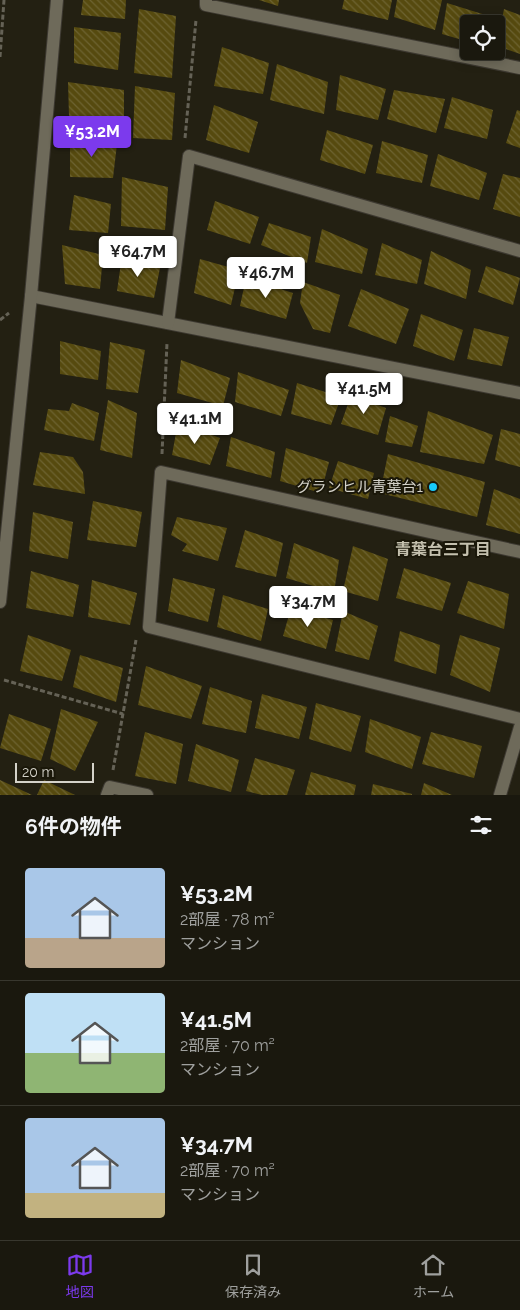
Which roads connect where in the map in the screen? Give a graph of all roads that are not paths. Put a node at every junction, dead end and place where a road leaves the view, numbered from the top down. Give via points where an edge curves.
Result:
1 (57, 0) edge
2 (206, 2) edge
3 (520, 68) edge
4 (520, 251) edge
5 (31, 296) junction
6 (168, 323) junction
7 (520, 393) edge
8 (520, 552) edge
9 (0, 602) edge
10 (520, 719) edge
11 (520, 727) edge
12 (108, 791) edge
13 (148, 795) edge
14 (500, 795) edge

1 - 5 street
2 - 3 street
4 - 6 street via 189,156
5 - 6 street
5 - 9 street
6 - 7 street
8 - 10 street via 161,472 150,627
11 - 14 street
12 - 13 street

